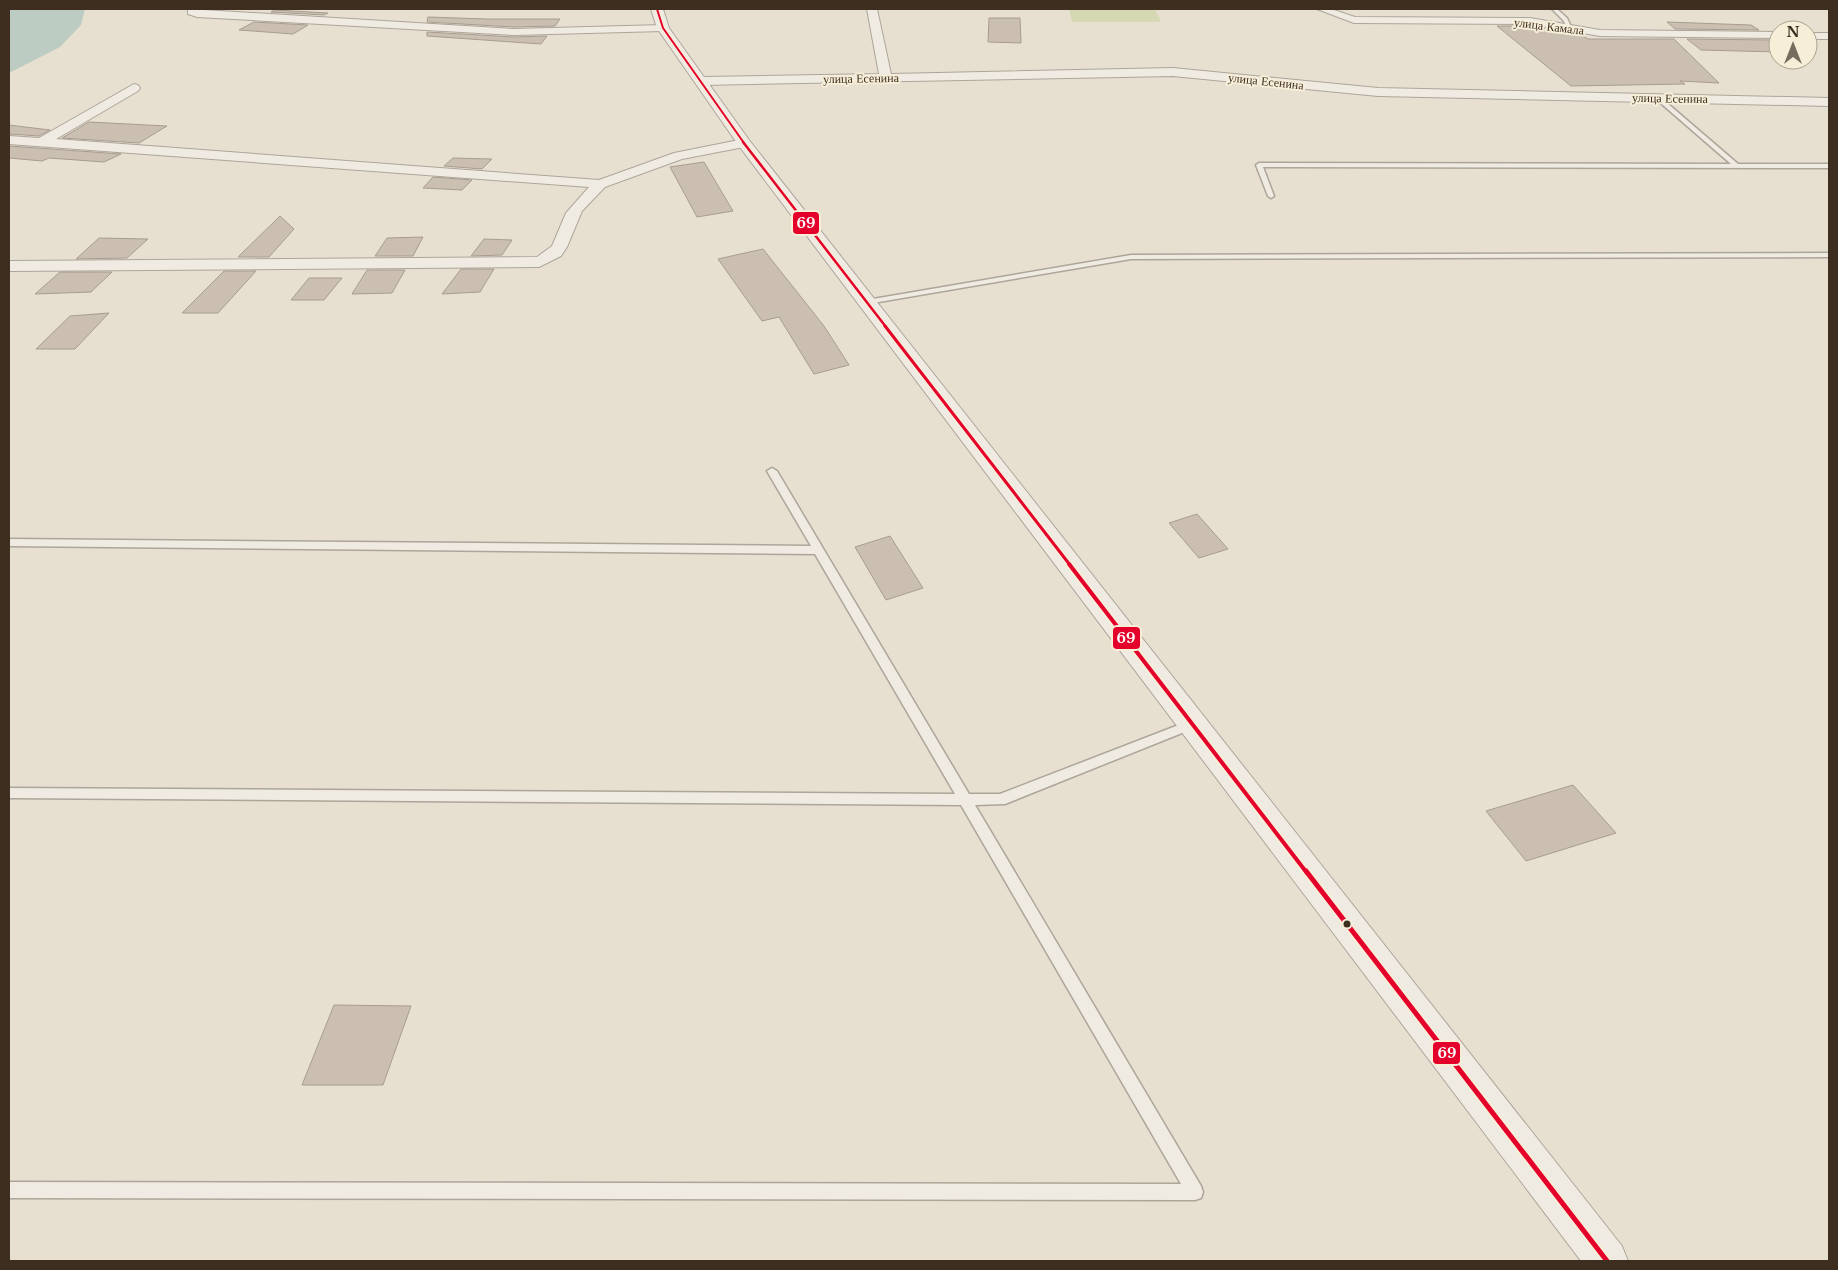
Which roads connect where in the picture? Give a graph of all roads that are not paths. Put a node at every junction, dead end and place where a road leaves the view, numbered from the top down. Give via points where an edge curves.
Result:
1 (193, 9) edge
2 (872, 9) edge
3 (1322, 9) edge
4 (1554, 9) edge
5 (660, 18) edge
6 (1570, 28) junction
7 (1768, 35) edge
8 (886, 78) junction
9 (702, 81) junction
10 (134, 88) dead end
11 (1658, 98) junction
12 (1829, 102) edge
13 (9, 140) edge
14 (42, 142) junction
15 (744, 143) junction
16 (1737, 166) junction
17 (1829, 166) edge
18 (600, 184) junction
19 (1272, 196) dead end
20 (1829, 255) edge
21 (9, 266) edge
22 (867, 302) junction
23 (772, 471) dead end
24 (9, 543) edge
25 (818, 550) junction
26 (1193, 724) junction
27 (9, 793) edge
28 (964, 799) junction
29 (9, 1190) edge
30 (1607, 1261) edge

1 - 5 street via 192,12 197,14 223,16 514,32
2 - 8 street
3 - 6 street, улица Камала via 1354,20 1530,21
4 - 6 lane
5 - 9 street
6 - 7 street, улица Камала via 1600,33
8 - 9 street, улица Есенина
8 - 11 street, улица Есенина via 1173,72 1378,92
9 - 15 street
10 - 14 street
11 - 12 street, улица Есенина
11 - 16 lane
13 - 14 street
14 - 18 street
15 - 18 street via 678,156
15 - 22 street
16 - 17 lane
16 - 19 lane via 1258,165
18 - 21 street via 572,213 558,252 539,262
20 - 22 lane via 1131,257
22 - 26 street
23 - 25 lane
24 - 25 lane
25 - 28 lane
26 - 28 lane via 1000,800
26 - 30 street
27 - 28 lane
28 - 29 lane via 1195,1192

